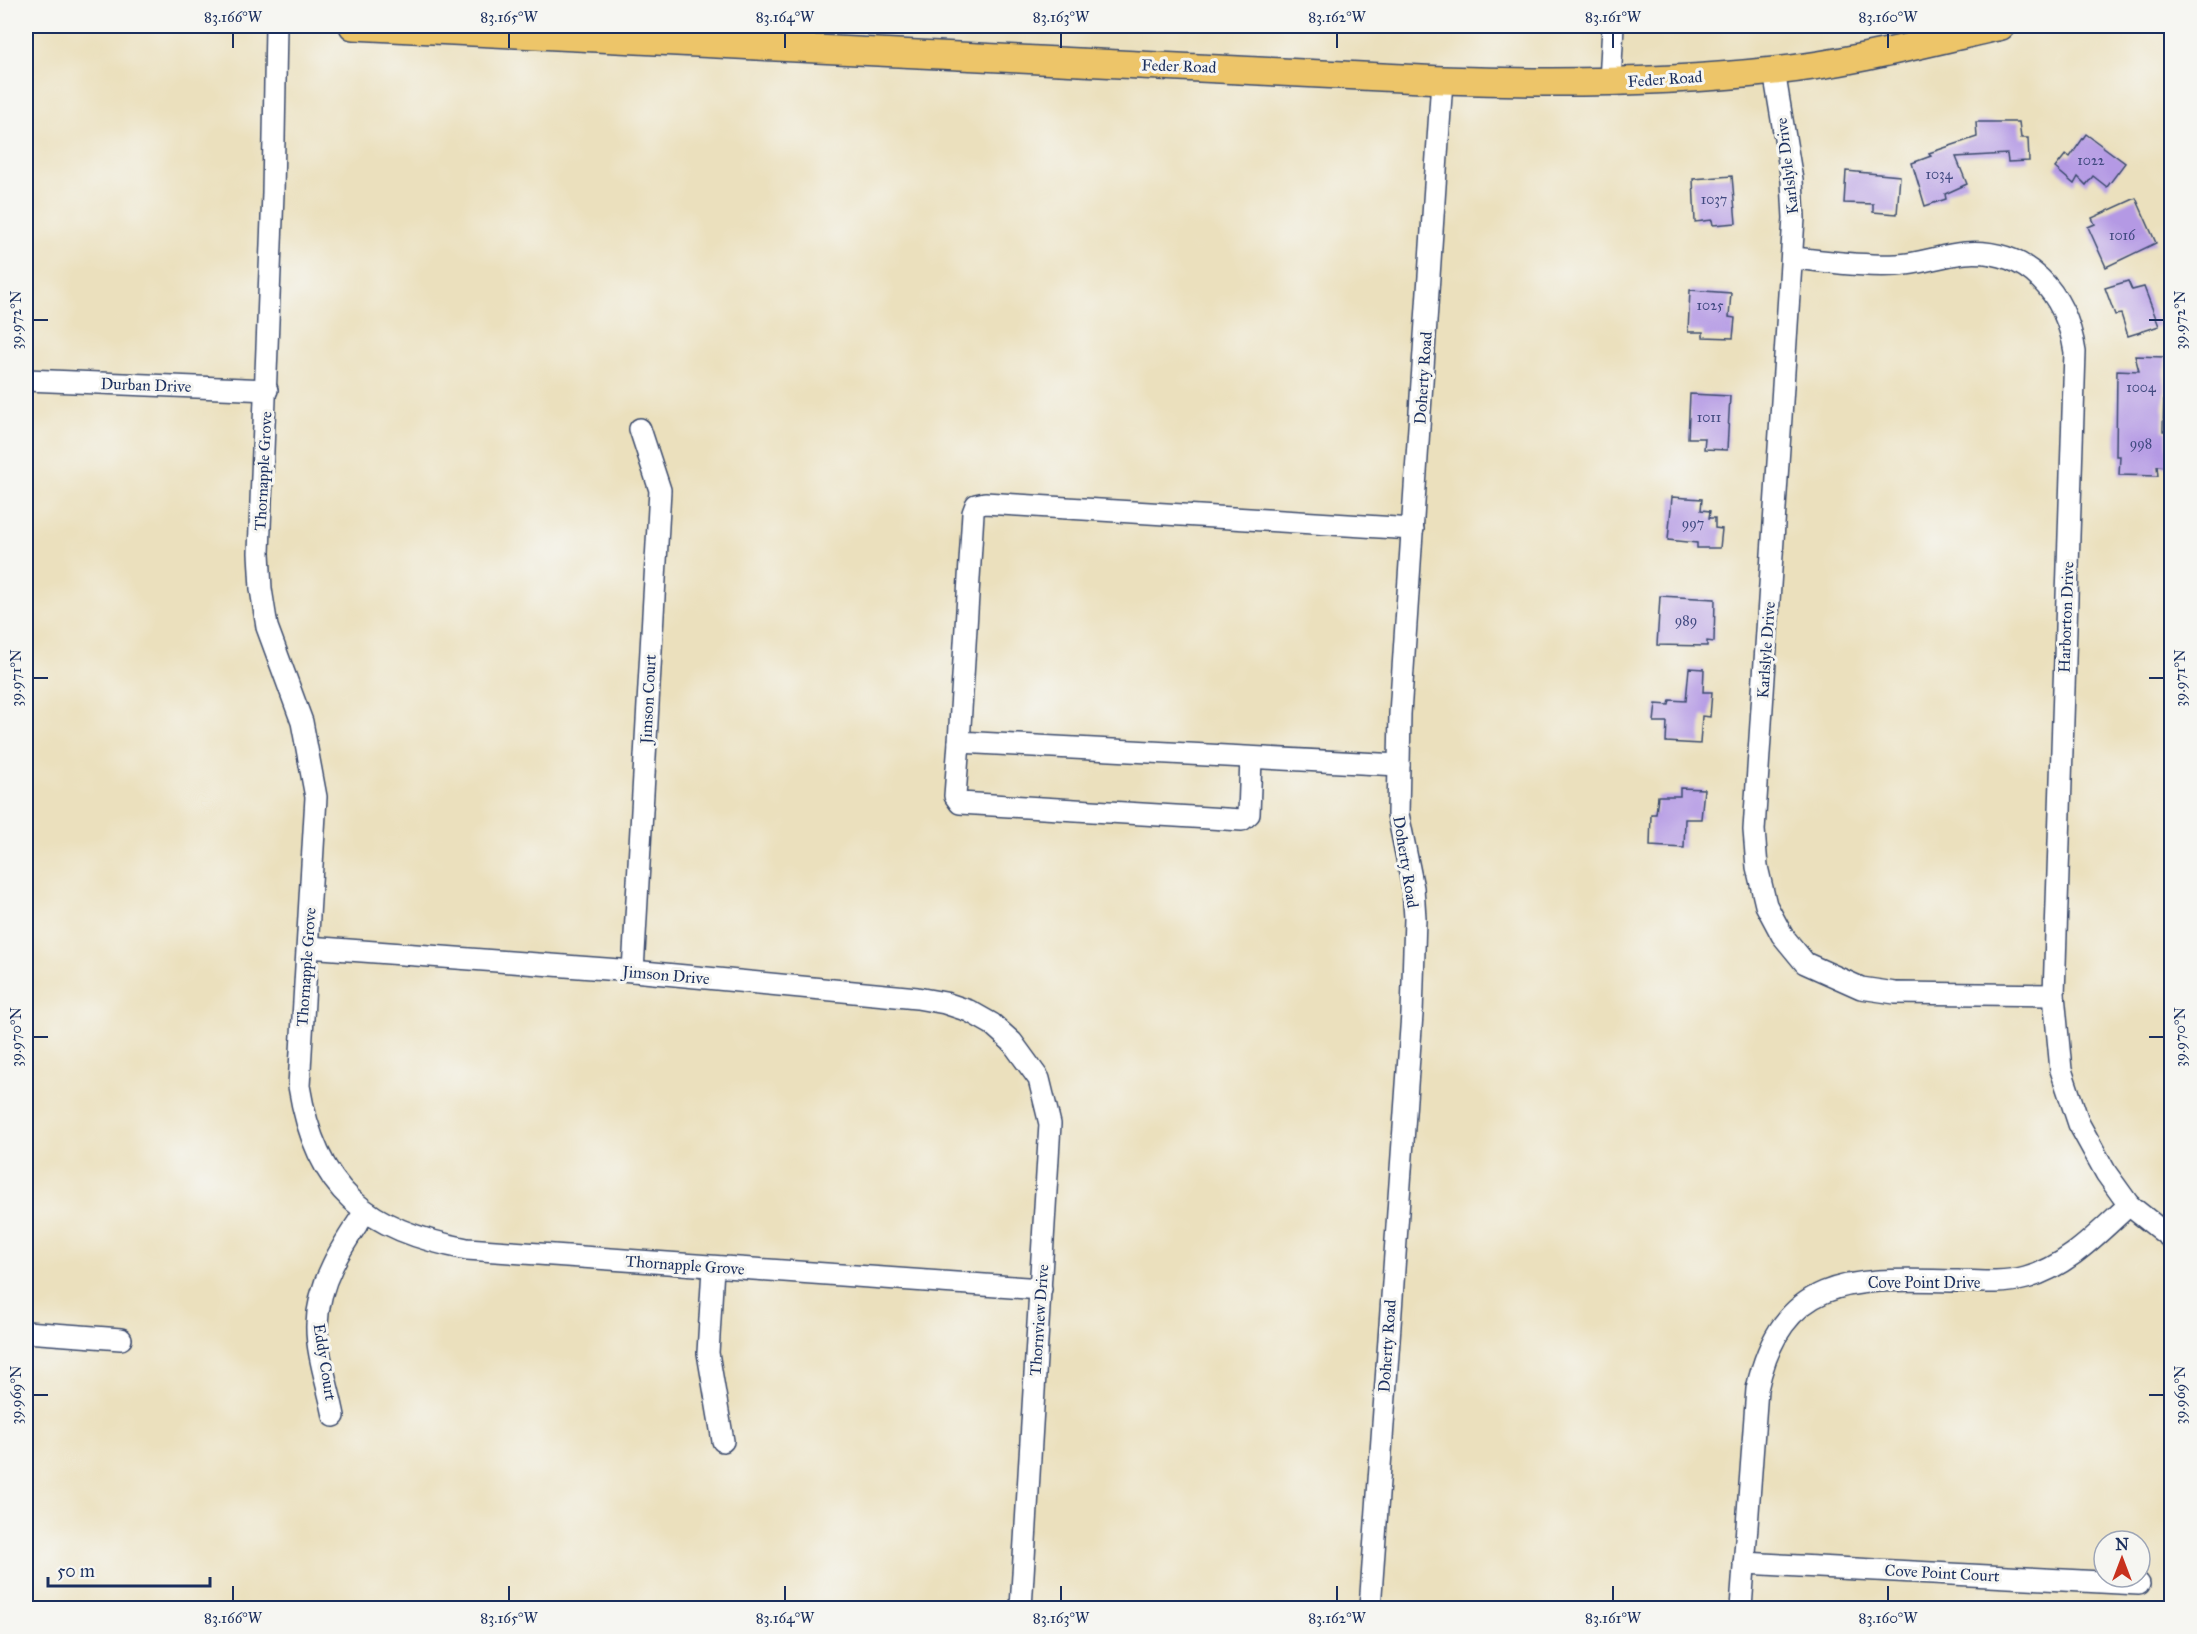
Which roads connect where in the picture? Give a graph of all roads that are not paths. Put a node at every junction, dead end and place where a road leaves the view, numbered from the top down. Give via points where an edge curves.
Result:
1 (276, 26) edge
2 (353, 26) edge
3 (1613, 26) edge
4 (2001, 26) edge
5 (1774, 71) junction
6 (1442, 80) junction
7 (1610, 82) junction
8 (1792, 258) junction
9 (26, 380) edge
10 (267, 390) junction
11 (639, 429) dead end
12 (1413, 529) junction
13 (959, 742) junction
14 (1251, 758) junction
15 (1399, 765) junction
16 (308, 947) junction
17 (633, 972) junction
18 (2054, 995) junction
19 (1012, 1042) joint
20 (2129, 1205) junction
21 (365, 1212) junction
22 (2172, 1239) edge
23 (713, 1268) junction
24 (1041, 1289) junction
25 (26, 1332) edge
26 (121, 1339) dead end
27 (334, 1416) dead end
28 (723, 1441) dead end
29 (1744, 1563) junction
30 (2092, 1582) edge
31 (1021, 1608) edge
32 (1370, 1608) edge
33 (1742, 1608) edge

1 - 10 street, Thornapple Grove
2 - 6 main road, Feder Road
3 - 7 street
4 - 5 main road, Feder Road via 1866,57
5 - 7 main road, Feder Road
5 - 8 street, Karlslyle Drive via 1792,180
6 - 7 main road, Feder Road
6 - 12 street, Doherty Road
8 - 18 street, Karlslyle Drive via 1754,830 1756,867 1766,905 1782,935 1805,963 1861,988 1895,993
8 - 18 street, Harborton Drive via 1895,266 1965,253 1987,253 2031,270 2063,306 2071,326 2074,364
9 - 10 street, Durban Drive
10 - 16 street, Thornapple Grove via 259,553 261,589 267,627 302,722 316,797
11 - 17 street, Jimson Court via 660,490
12 - 13 street via 985,503 976,506
12 - 15 street, Doherty Road
13 - 14 street
13 - 14 street via 955,796 960,803 1242,820 1249,814
14 - 15 street
15 - 32 street, Doherty Road via 1398,814 1413,888 1412,1014
16 - 17 street, Jimson Drive
16 - 21 street, Thornapple Grove via 299,1058 304,1117 324,1167
17 - 19 street, Jimson Drive via 917,998 969,1011
18 - 20 street, Harborton Drive via 2061,1070 2079,1124
19 - 24 street, Thornview Drive via 1039,1079 1050,1124
20 - 22 street, Harborton Drive
20 - 29 street, Cove Point Drive via 2072,1256 2024,1279 1875,1279 1847,1283 1818,1294 1794,1310 1763,1359 1756,1389
21 - 23 street, Thornapple Grove via 392,1228 427,1241 467,1249
21 - 27 street, Eddy Court via 325,1280 318,1304 316,1328
23 - 24 street, Thornapple Grove
23 - 28 street via 708,1353
24 - 31 street, Thornview Drive
25 - 26 street
29 - 30 street, Cove Point Court
29 - 33 street, Cove Point Drive

